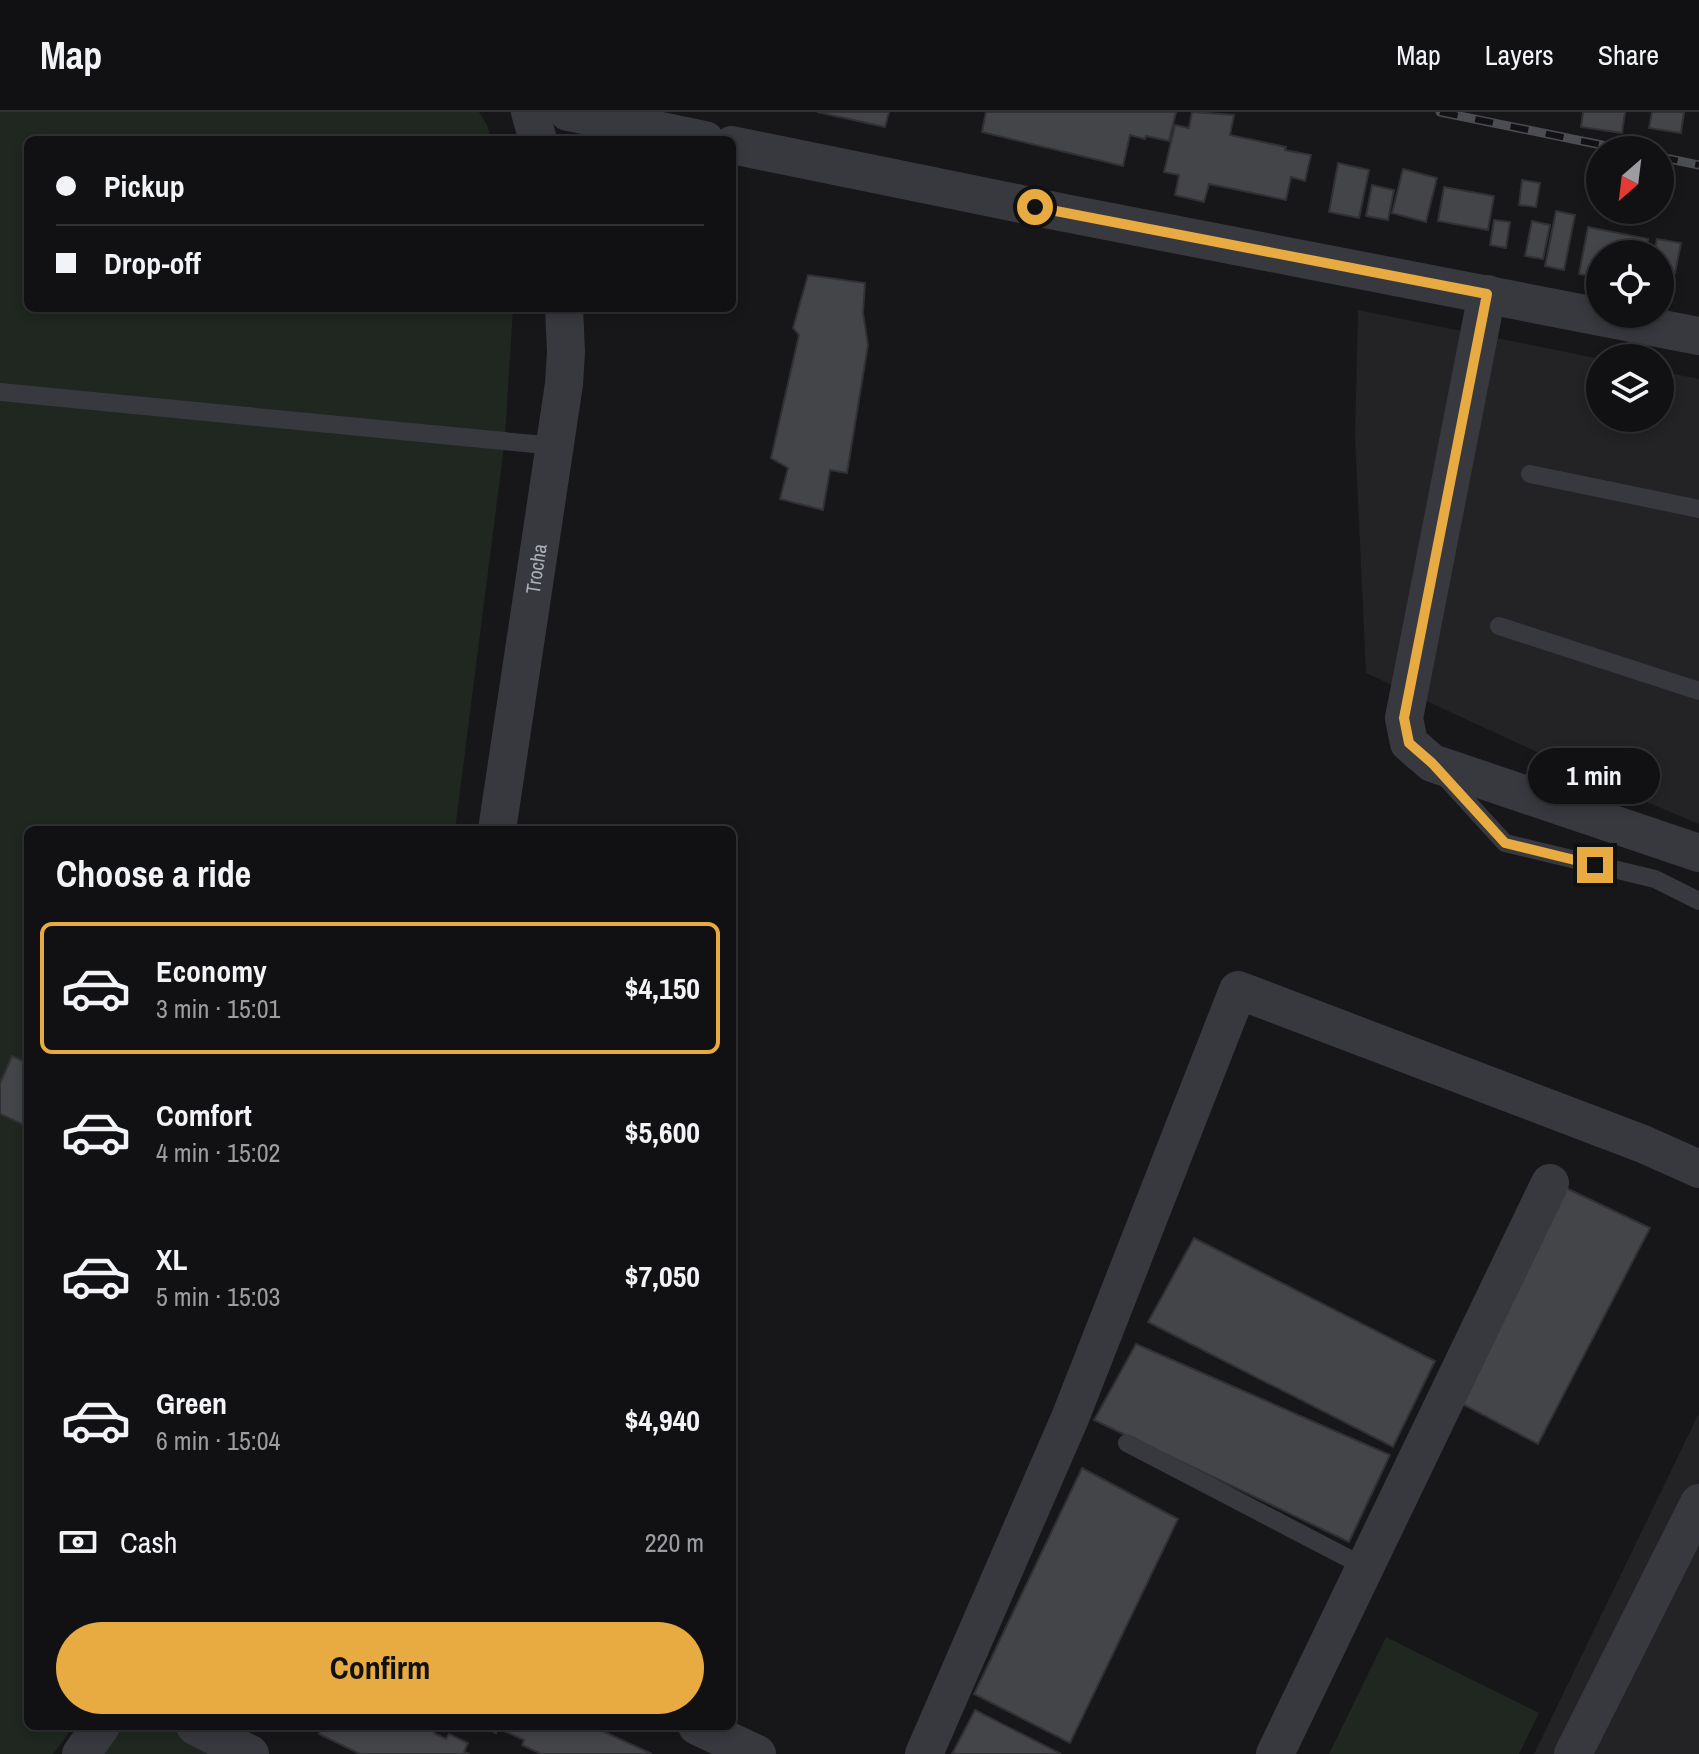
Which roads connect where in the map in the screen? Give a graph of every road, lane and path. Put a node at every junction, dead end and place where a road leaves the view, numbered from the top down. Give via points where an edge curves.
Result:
1 (530, 112) edge
2 (568, 112) edge
3 (537, 136) edge
4 (685, 136) edge
5 (736, 146) edge
6 (1487, 294) junction
7 (564, 312) edge
8 (1699, 336) edge
9 (0, 392) edge
10 (555, 446) junction
11 (1530, 474) dead end
12 (1699, 509) edge
13 (1499, 626) dead end
14 (1699, 691) edge
15 (1432, 763) junction
16 (498, 826) edge
17 (1699, 853) edge
18 (1699, 901) edge
19 (1699, 1169) edge
20 (1550, 1183) dead end
21 (1127, 1443) dead end
22 (1699, 1503) edge
23 (1365, 1567) junction
24 (98, 1730) edge
25 (203, 1730) edge
26 (706, 1730) edge
27 (81, 1754) edge
28 (250, 1754) edge
29 (757, 1754) edge
30 (924, 1754) edge
31 (1275, 1754) edge
32 (1573, 1754) edge

1 - 3 street
2 - 4 street
5 - 6 street
6 - 8 street
6 - 15 street via 1404,718 1409,743
7 - 10 street, Trocha via 566,352
9 - 10 lane
10 - 16 street, Trocha
11 - 12 lane
13 - 14 lane
15 - 17 street
15 - 18 lane via 1505,843 1655,879
19 - 30 street via 1238,990 1070,1418
20 - 23 street
21 - 23 lane
22 - 32 street
23 - 31 street
24 - 27 street
25 - 28 street
26 - 29 street

